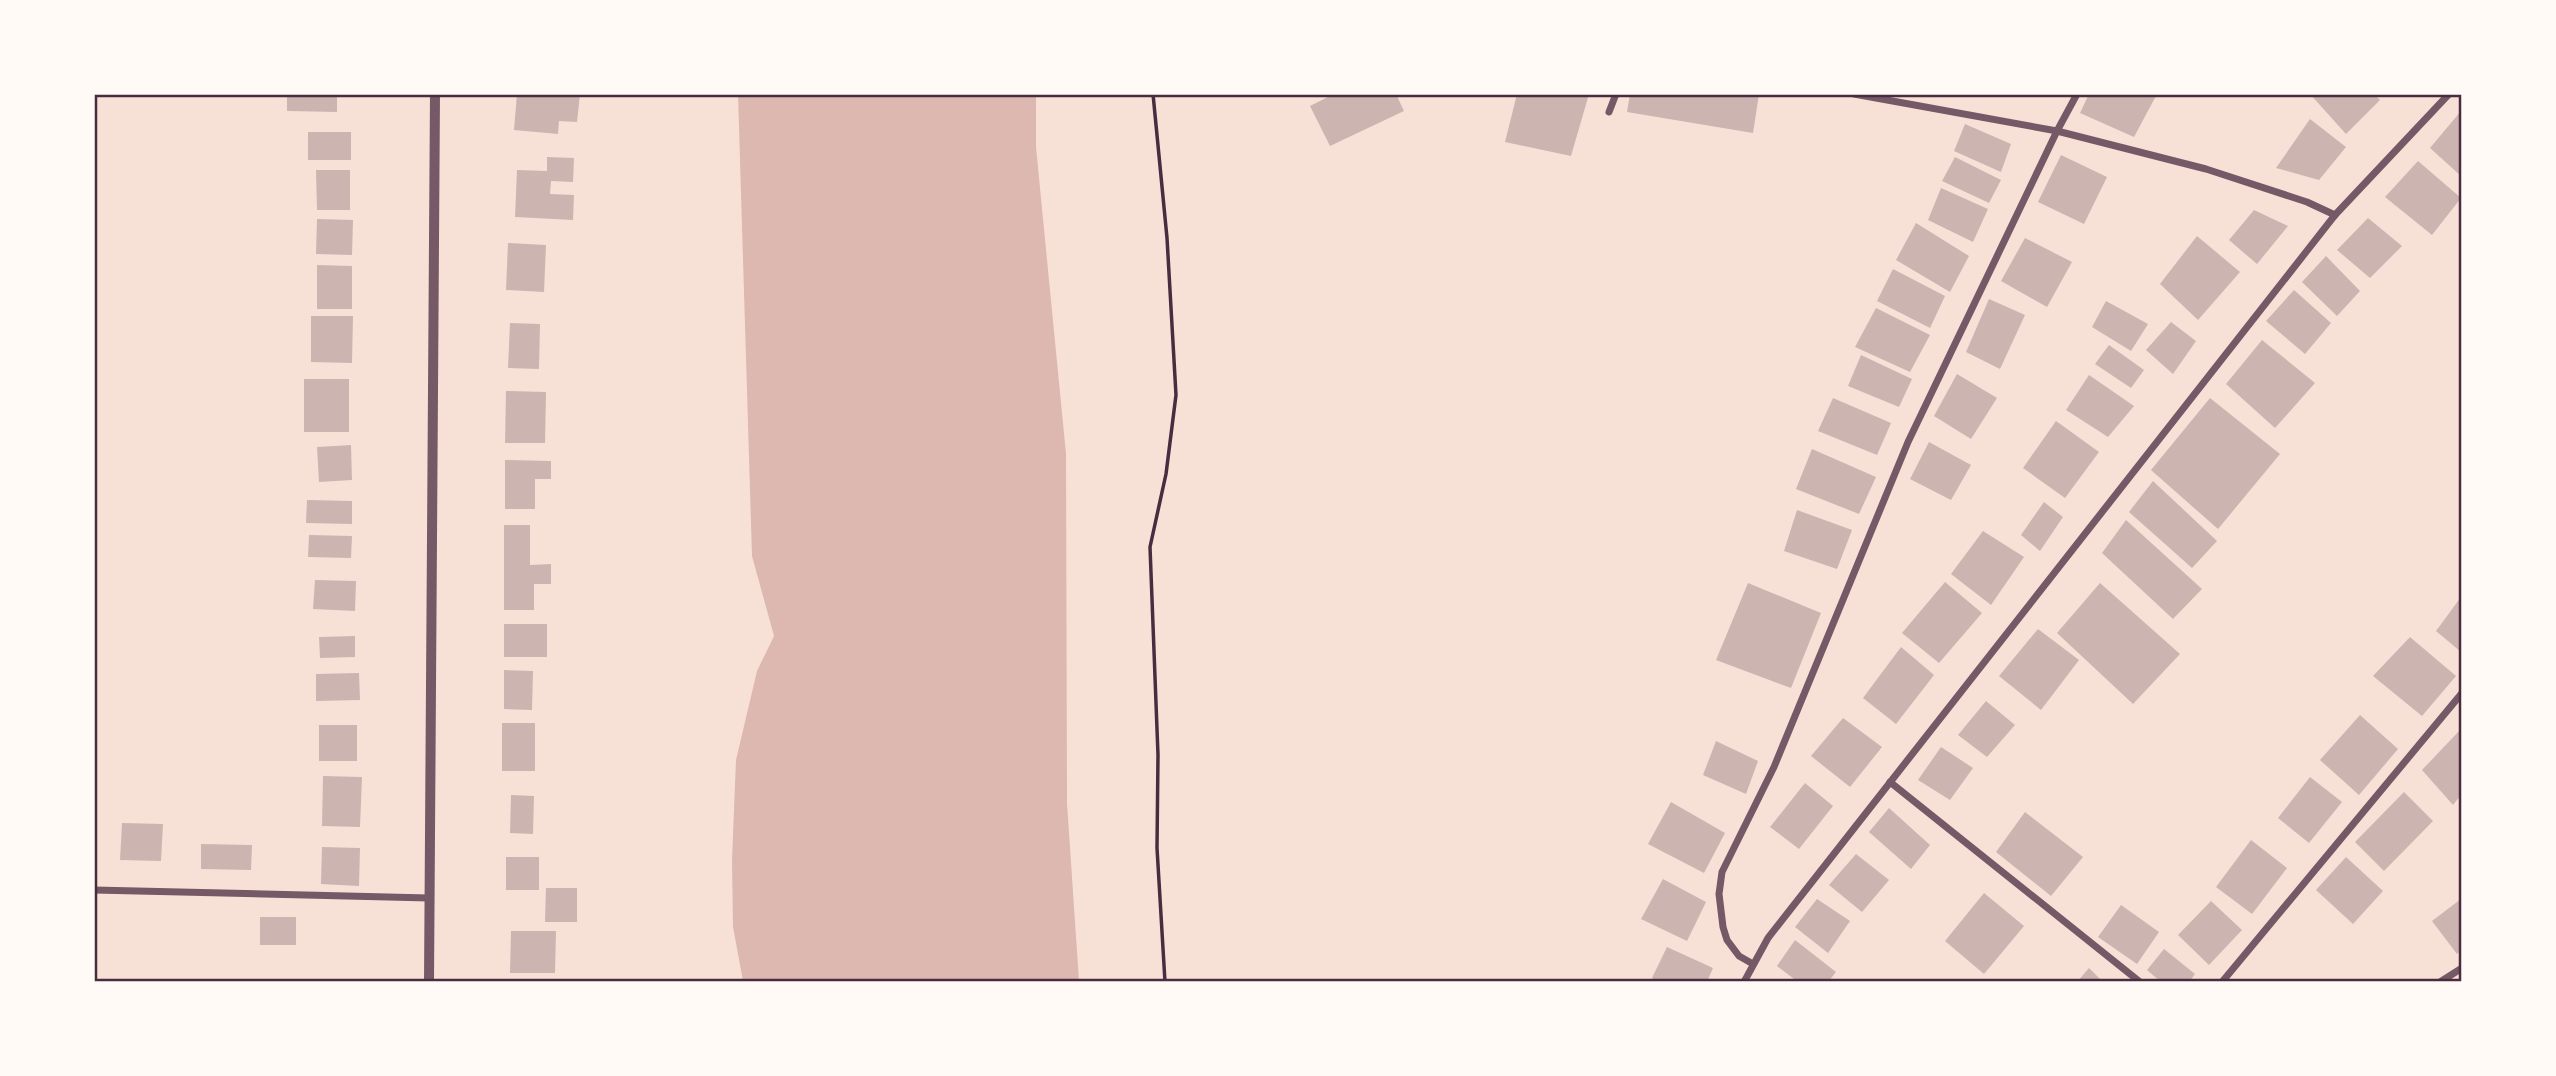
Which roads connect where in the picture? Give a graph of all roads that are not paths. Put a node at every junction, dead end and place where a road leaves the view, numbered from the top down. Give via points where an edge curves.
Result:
1 (435, 94) edge
2 (1616, 94) edge
3 (1854, 94) edge
4 (2077, 94) edge
5 (2449, 94) edge
6 (1609, 112) dead end
7 (2057, 131) junction
8 (2335, 215) junction
9 (2462, 693) edge
10 (1890, 782) junction
11 (94, 890) edge
12 (429, 898) junction
13 (1754, 964) junction
14 (2462, 968) edge
15 (429, 982) edge
16 (1744, 982) edge
17 (2140, 982) edge
18 (2222, 982) edge
19 (2440, 982) edge

1 - 12 street
2 - 6 street
3 - 7 street
4 - 7 street
5 - 8 street
7 - 8 street via 2206,169
7 - 13 street via 1908,442 1774,767 1722,872 1718,894 1727,940 1739,956
8 - 10 street
9 - 18 street
10 - 13 street via 1768,938
10 - 17 street
11 - 12 street
12 - 15 street
13 - 16 street
14 - 19 street

